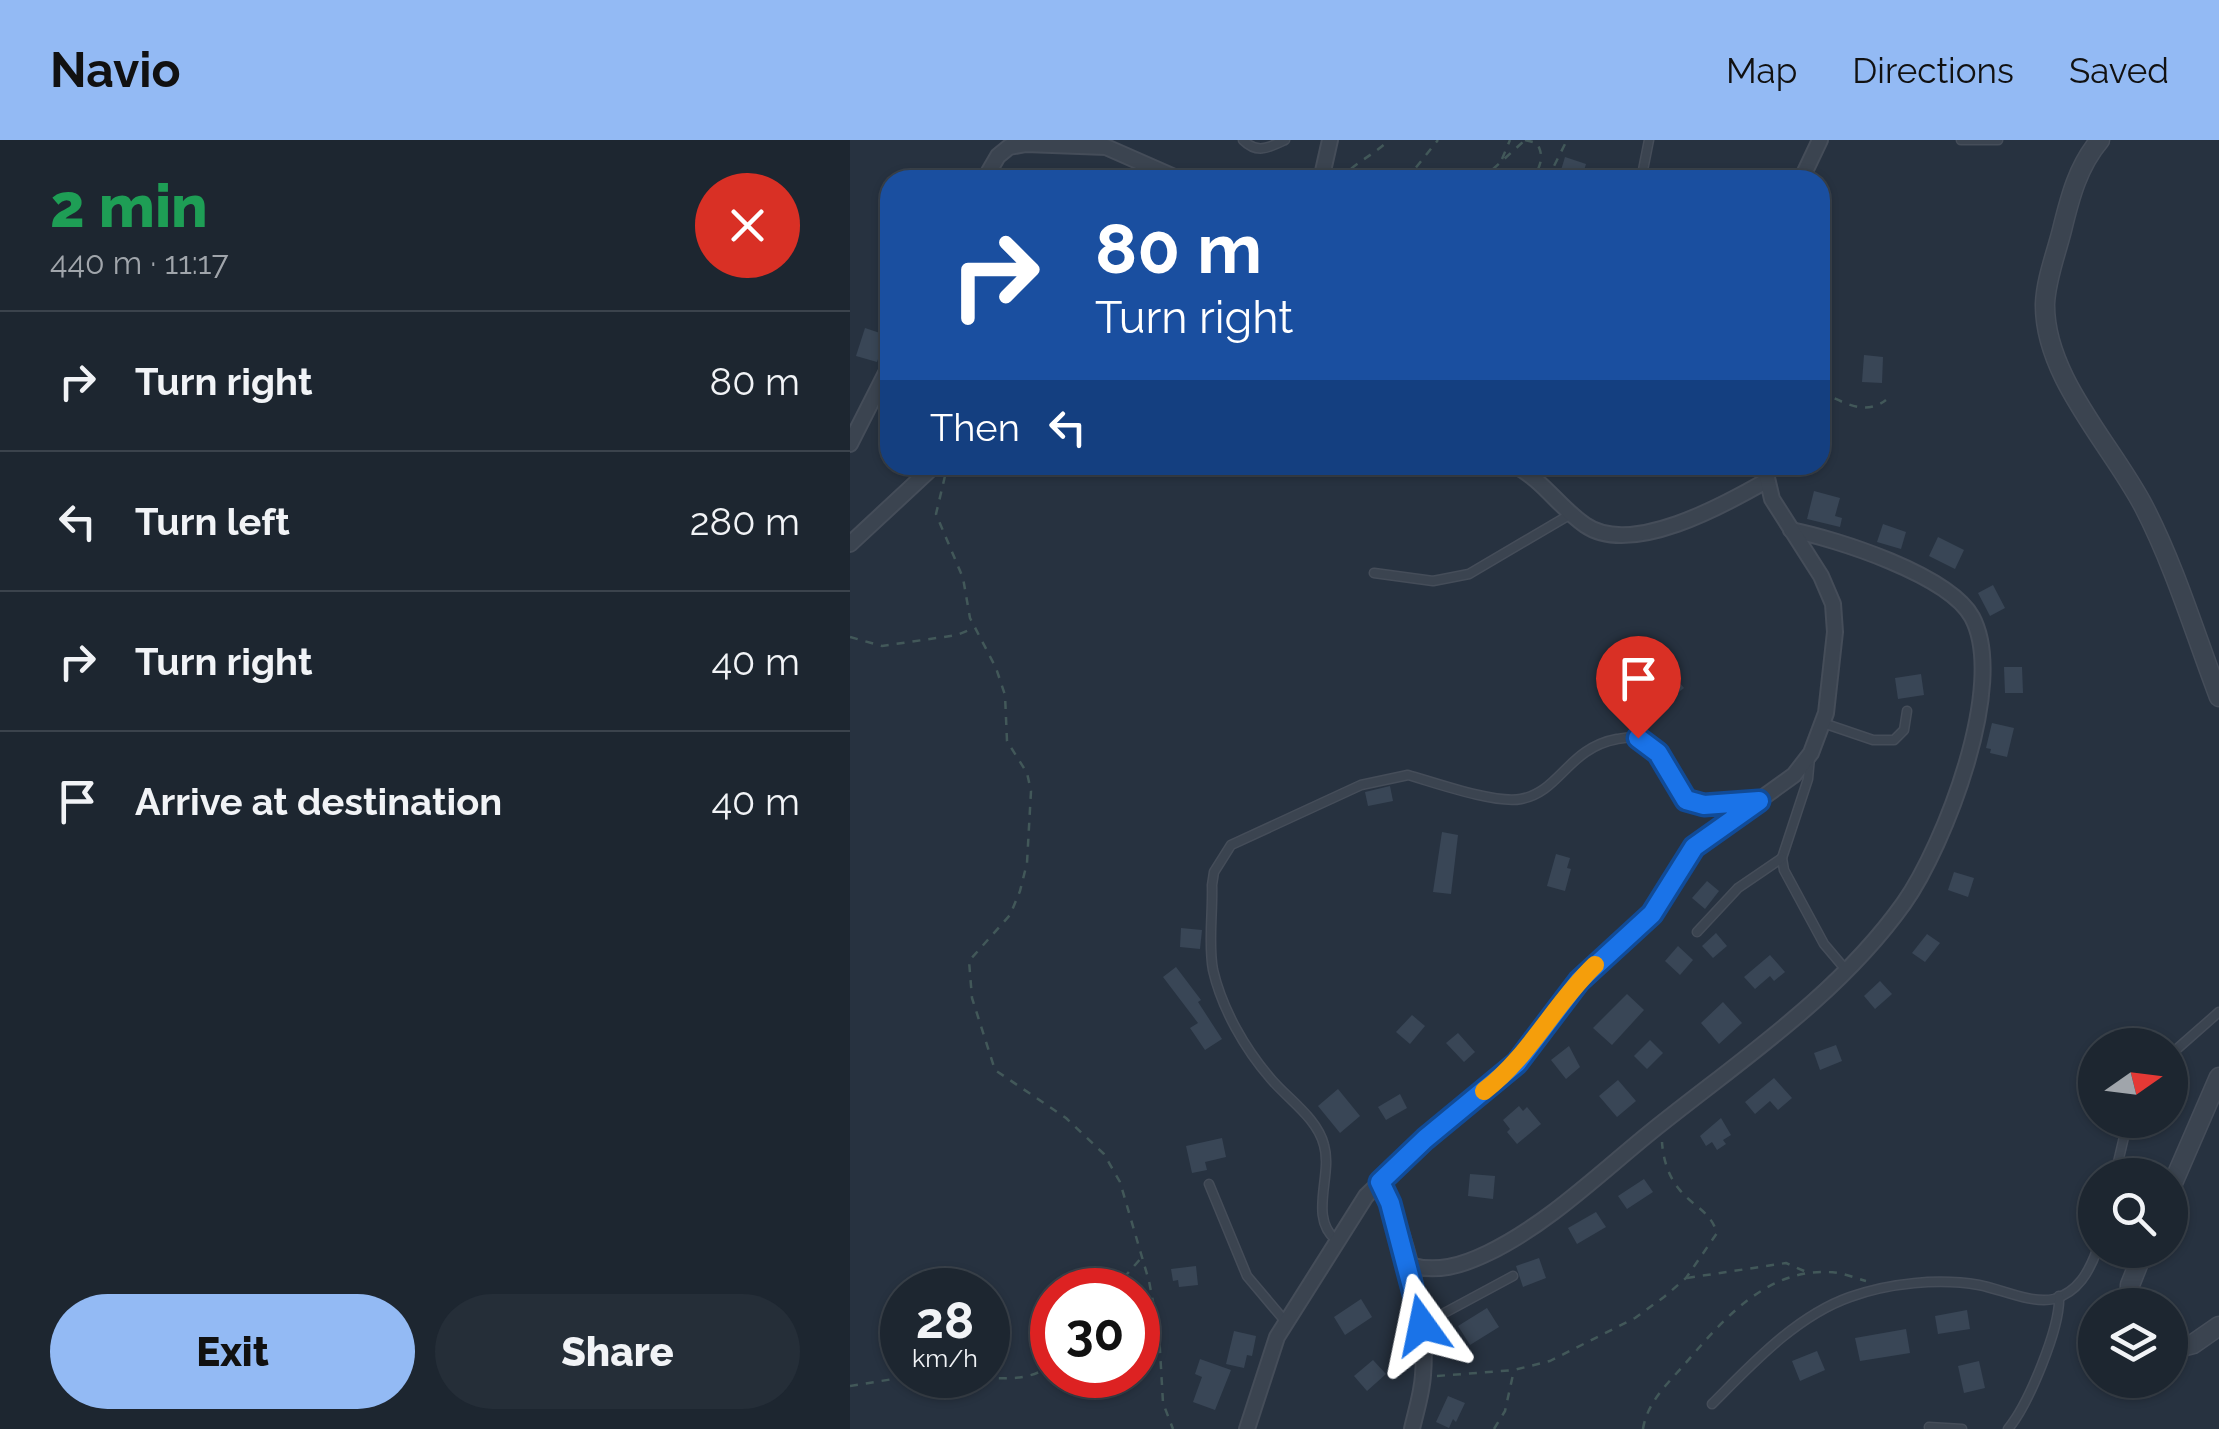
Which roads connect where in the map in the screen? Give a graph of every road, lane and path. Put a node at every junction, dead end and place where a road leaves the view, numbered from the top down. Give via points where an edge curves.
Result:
1 (1243, 140) edge
2 (1285, 140) edge
3 (1330, 140) edge
4 (1389, 140) edge
5 (1438, 140) edge
6 (1510, 140) edge
7 (1525, 140) edge
8 (1567, 140) edge
9 (1649, 140) edge
10 (1820, 140) edge
11 (1961, 140) edge
12 (1998, 140) edge
13 (2100, 140) edge
14 (1075, 143) edge
15 (1502, 160) junction
16 (990, 170) edge
17 (1158, 170) edge
18 (1323, 170) edge
19 (1347, 170) edge
20 (1414, 170) edge
21 (1492, 170) edge
22 (1536, 170) edge
23 (1552, 170) edge
24 (1643, 170) edge
25 (1806, 170) edge
26 (880, 385) edge
27 (1830, 397) edge
28 (1886, 400) dead end
29 (850, 444) edge
30 (924, 475) edge
31 (946, 475) edge
32 (1532, 475) edge
33 (1765, 475) edge
34 (1766, 481) junction
35 (1572, 513) junction
36 (1791, 530) junction
37 (850, 544) edge
38 (1374, 573) dead end
39 (975, 628) junction
40 (850, 638) edge
41 (2219, 698) edge
42 (1907, 711) dead end
43 (1823, 723) junction
44 (1811, 753) junction
45 (1759, 801) junction
46 (1782, 858) junction
47 (1697, 932) dead end
48 (1846, 970) junction
49 (2219, 1012) edge
50 (2188, 1039) edge
51 (2219, 1077) edge
52 (1660, 1125) junction
53 (2184, 1158) edge
54 (1380, 1182) junction
55 (1208, 1184) dead end
56 (1336, 1240) junction
57 (1143, 1256) junction
58 (1408, 1265) junction
59 (1132, 1268) edge
60 (2089, 1268) edge
61 (1812, 1274) junction
62 (1513, 1276) dead end
63 (1686, 1278) junction
64 (1887, 1287) junction
65 (2059, 1296) junction
66 (1286, 1321) junction
67 (1422, 1325) junction
68 (2219, 1326) edge
69 (2188, 1345) edge
70 (1514, 1370) junction
71 (1424, 1375) junction
72 (880, 1381) edge
73 (850, 1386) edge
74 (1712, 1404) dead end
75 (1929, 1426) dead end
76 (1173, 1429) edge
77 (1248, 1429) edge
78 (1412, 1429) edge
79 (1494, 1429) edge
80 (1643, 1429) edge
81 (1962, 1429) edge
82 (2008, 1429) edge

1 - 2 lane via 1260,150
3 - 18 street
4 - 19 path
5 - 20 path
6 - 15 path
7 - 15 path
7 - 22 path via 1542,152
8 - 23 path
9 - 24 lane
10 - 25 street
11 - 12 lane
13 - 41 street via 2072,191 2048,282 2047,322 2061,368 2144,508
14 - 16 street via 1010,147
14 - 17 street via 1106,147
15 - 21 path
26 - 29 street
27 - 28 path via 1864,408
30 - 37 street
31 - 39 path via 936,514
32 - 35 street
33 - 34 street
34 - 35 street via 1715,511 1620,535 1598,532
34 - 36 street
35 - 38 lane via 1469,574 1432,581
36 - 43 street via 1833,604
36 - 48 street via 1870,553 1940,586 1972,617 1980,651 1970,750 1940,838 1901,907
39 - 40 path via 882,646
39 - 57 path via 996,668 1005,695 1006,740 1030,791 1020,890 1010,915 969,962 972,998 995,1070 1066,1118 1104,1154
42 - 43 lane via 1904,730 1894,740
43 - 44 street
44 - 45 street
44 - 46 lane
45 - 54 street via 1694,847 1652,914 1579,981 1517,1063
45 - 56 lane via 1686,800 1658,753 1628,738 1589,748 1528,798 1395,777 1361,785 1231,845 1214,872 1212,967 1255,1060 1317,1126 1328,1168 1322,1213
46 - 47 lane via 1738,888
46 - 48 lane via 1792,888
48 - 52 street
49 - 50 lane
51 - 53 street
52 - 58 street via 1565,1202 1489,1252 1442,1270
52 - 63 path via 1676,1187 1714,1220 1718,1233
54 - 56 street
54 - 58 street
55 - 66 lane via 1248,1276
56 - 66 street
57 - 59 path
57 - 76 path via 1160,1334 1163,1403
58 - 67 street
60 - 65 lane via 2072,1292
61 - 63 path via 1786,1263
61 - 64 path
61 - 80 path via 1765,1289 1734,1308 1654,1399
62 - 67 lane
63 - 70 path via 1635,1318 1550,1361
64 - 65 lane via 1944,1282 2041,1300
64 - 74 lane via 1813,1316
65 - 82 lane via 2058,1320 2020,1415
66 - 77 street
67 - 71 street
68 - 69 street
70 - 71 path
70 - 79 path
71 - 78 street
72 - 73 path
75 - 81 lane

